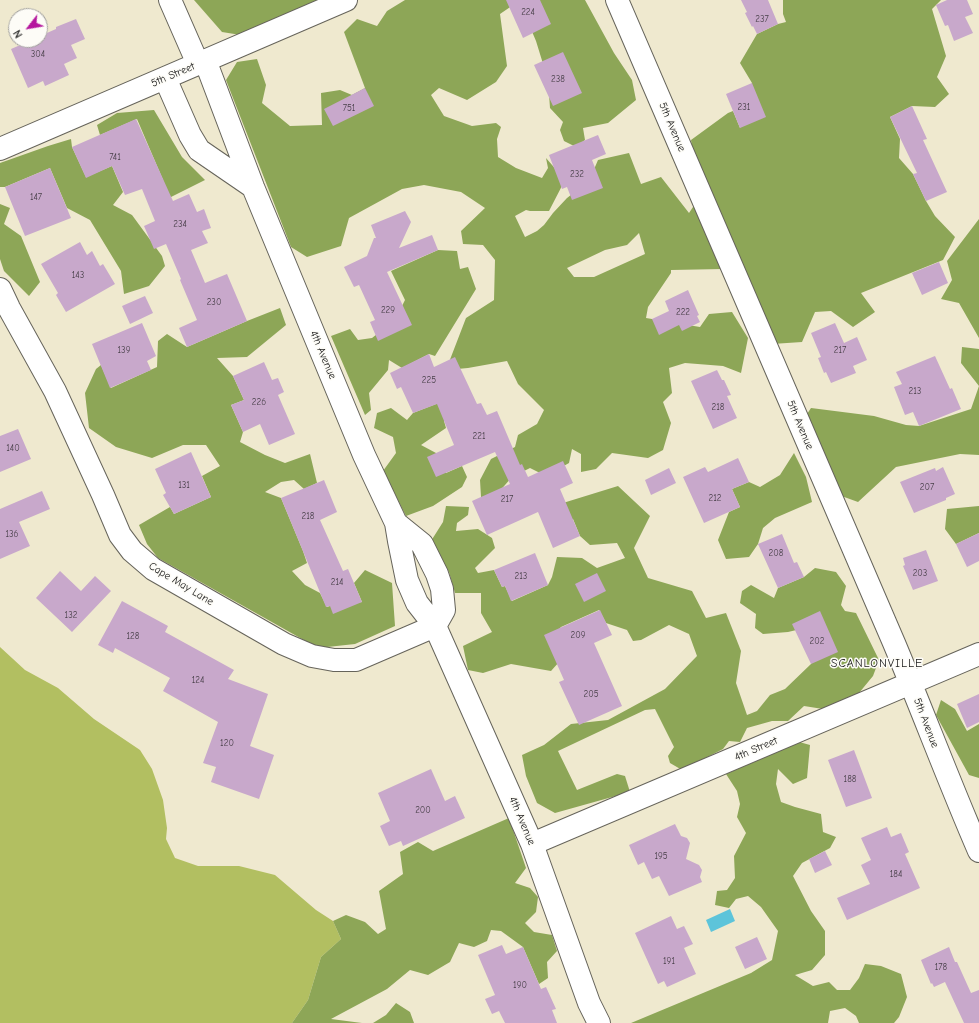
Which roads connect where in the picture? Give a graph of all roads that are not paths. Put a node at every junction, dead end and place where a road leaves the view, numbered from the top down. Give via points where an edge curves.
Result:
1 (170, 0) edge
2 (346, 0) edge
3 (617, 0) edge
4 (202, 62) junction
5 (165, 78) junction
6 (0, 149) edge
7 (252, 186) junction
8 (0, 289) edge
9 (396, 523) junction
10 (435, 626) junction
11 (979, 654) edge
12 (911, 683) junction
13 (532, 844) junction
14 (979, 851) edge
15 (598, 1022) edge

1 - 4 street, 4th Avenue
2 - 4 street, 5th Street
3 - 12 street, 5th Avenue
4 - 5 street, 5th Street
4 - 7 street, 4th Avenue
5 - 6 street, 5th Street
5 - 7 street via 199,150
7 - 9 street, 4th Avenue via 364,454
8 - 10 street, Cape May Lane via 55,391 120,535 132,551 153,568 284,644 312,656 356,660
9 - 10 street, 4th Avenue via 407,580 417,603
9 - 10 street, 4th Avenue via 422,544 437,574 442,589 444,610
10 - 13 street, 4th Avenue
11 - 12 street, 4th Street
12 - 13 street, 4th Street
12 - 14 street, 5th Avenue
13 - 15 street, 4th Avenue

